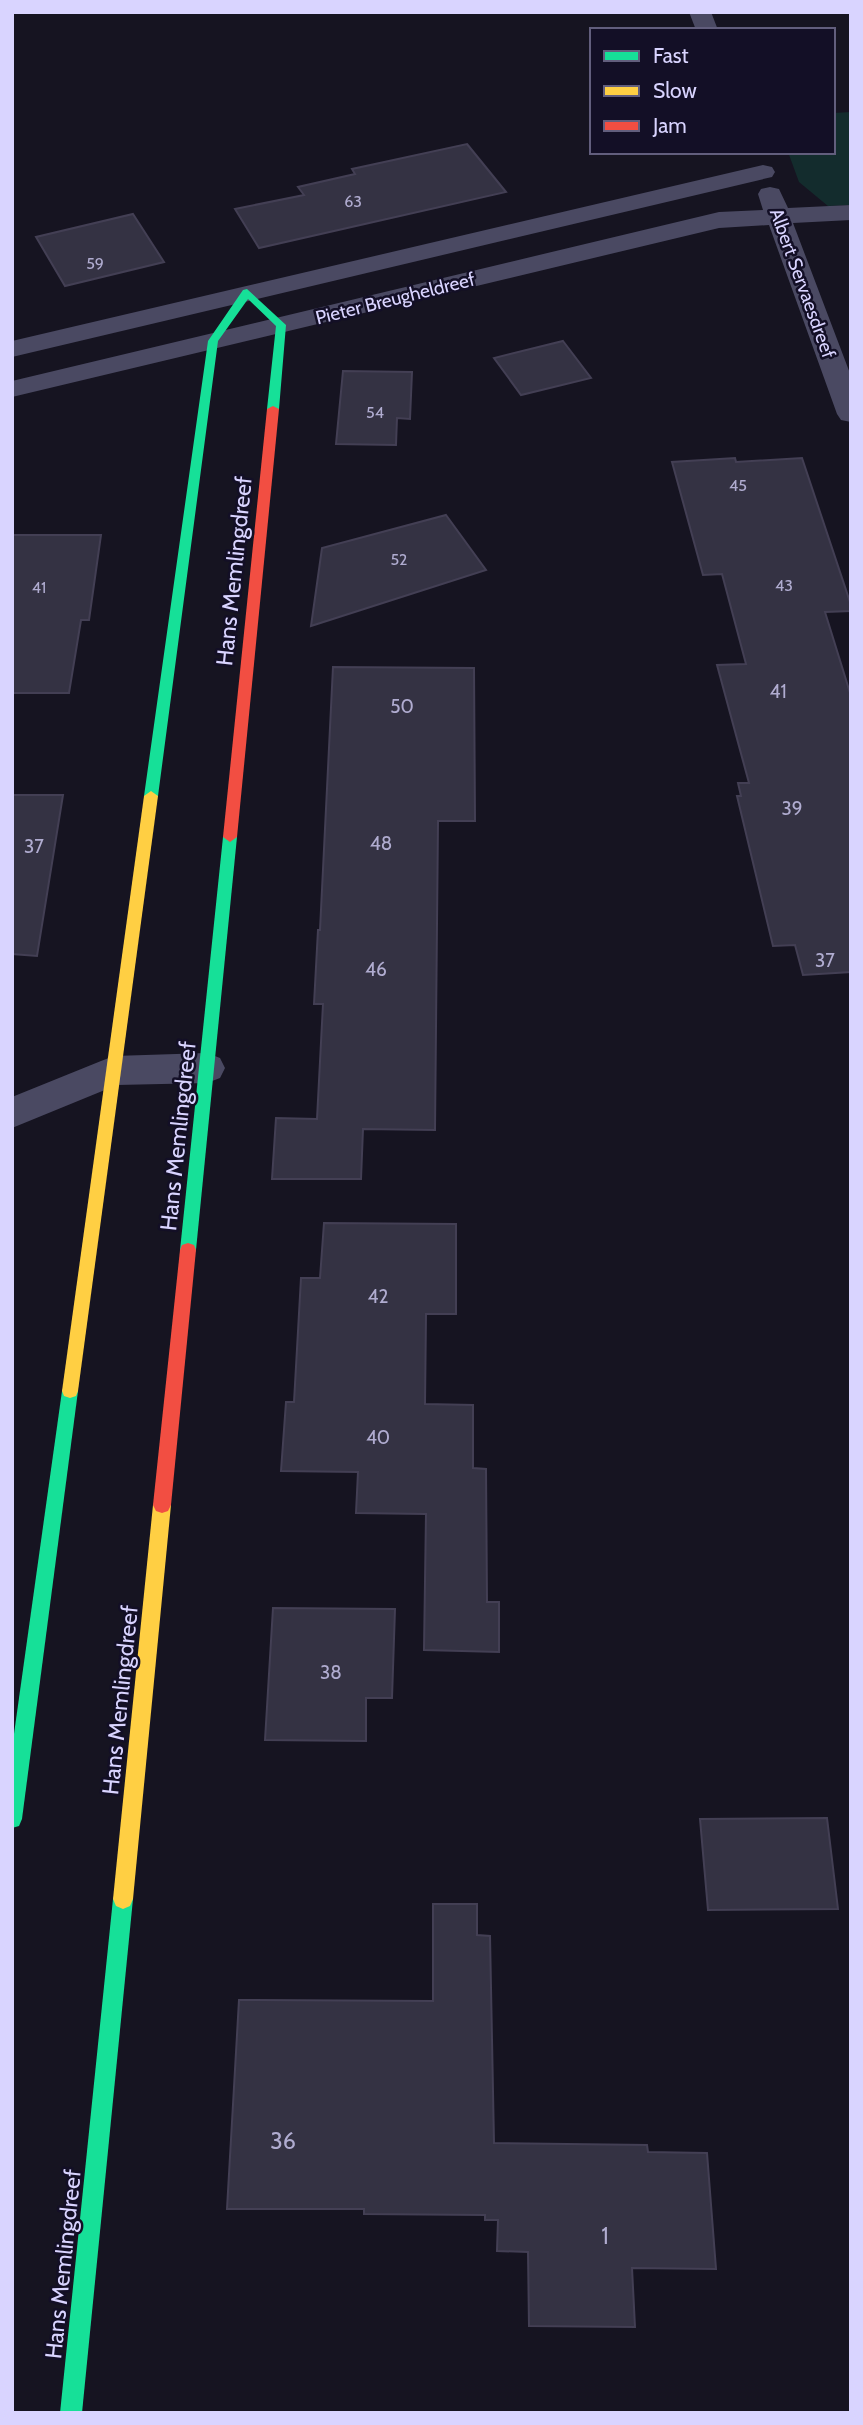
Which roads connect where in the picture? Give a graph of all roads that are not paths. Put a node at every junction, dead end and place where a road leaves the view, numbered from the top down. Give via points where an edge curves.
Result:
1 (759, 162) edge
2 (851, 212) edge
3 (778, 215) junction
4 (247, 292) junction
5 (281, 325) junction
6 (213, 341) junction
7 (12, 349) edge
8 (12, 389) edge
9 (851, 414) edge
10 (207, 1068) junction
11 (114, 1071) junction
12 (12, 1113) edge
13 (12, 1819) edge
14 (71, 2413) edge

1 - 3 street, Albert Servaesdreef
1 - 4 street, Pieter Breugheldreef
2 - 3 street, Pieter Breugheldreef
3 - 5 street, Pieter Breugheldreef via 719,220
3 - 9 street, Albert Servaesdreef
4 - 5 street
4 - 6 street
4 - 7 street, Pieter Breugheldreef
5 - 6 street, Pieter Breugheldreef
5 - 10 street, Hans Memlingdreef
6 - 8 street, Pieter Breugheldreef
6 - 11 street
10 - 11 street
10 - 14 street, Hans Memlingdreef
11 - 12 street
11 - 13 street

